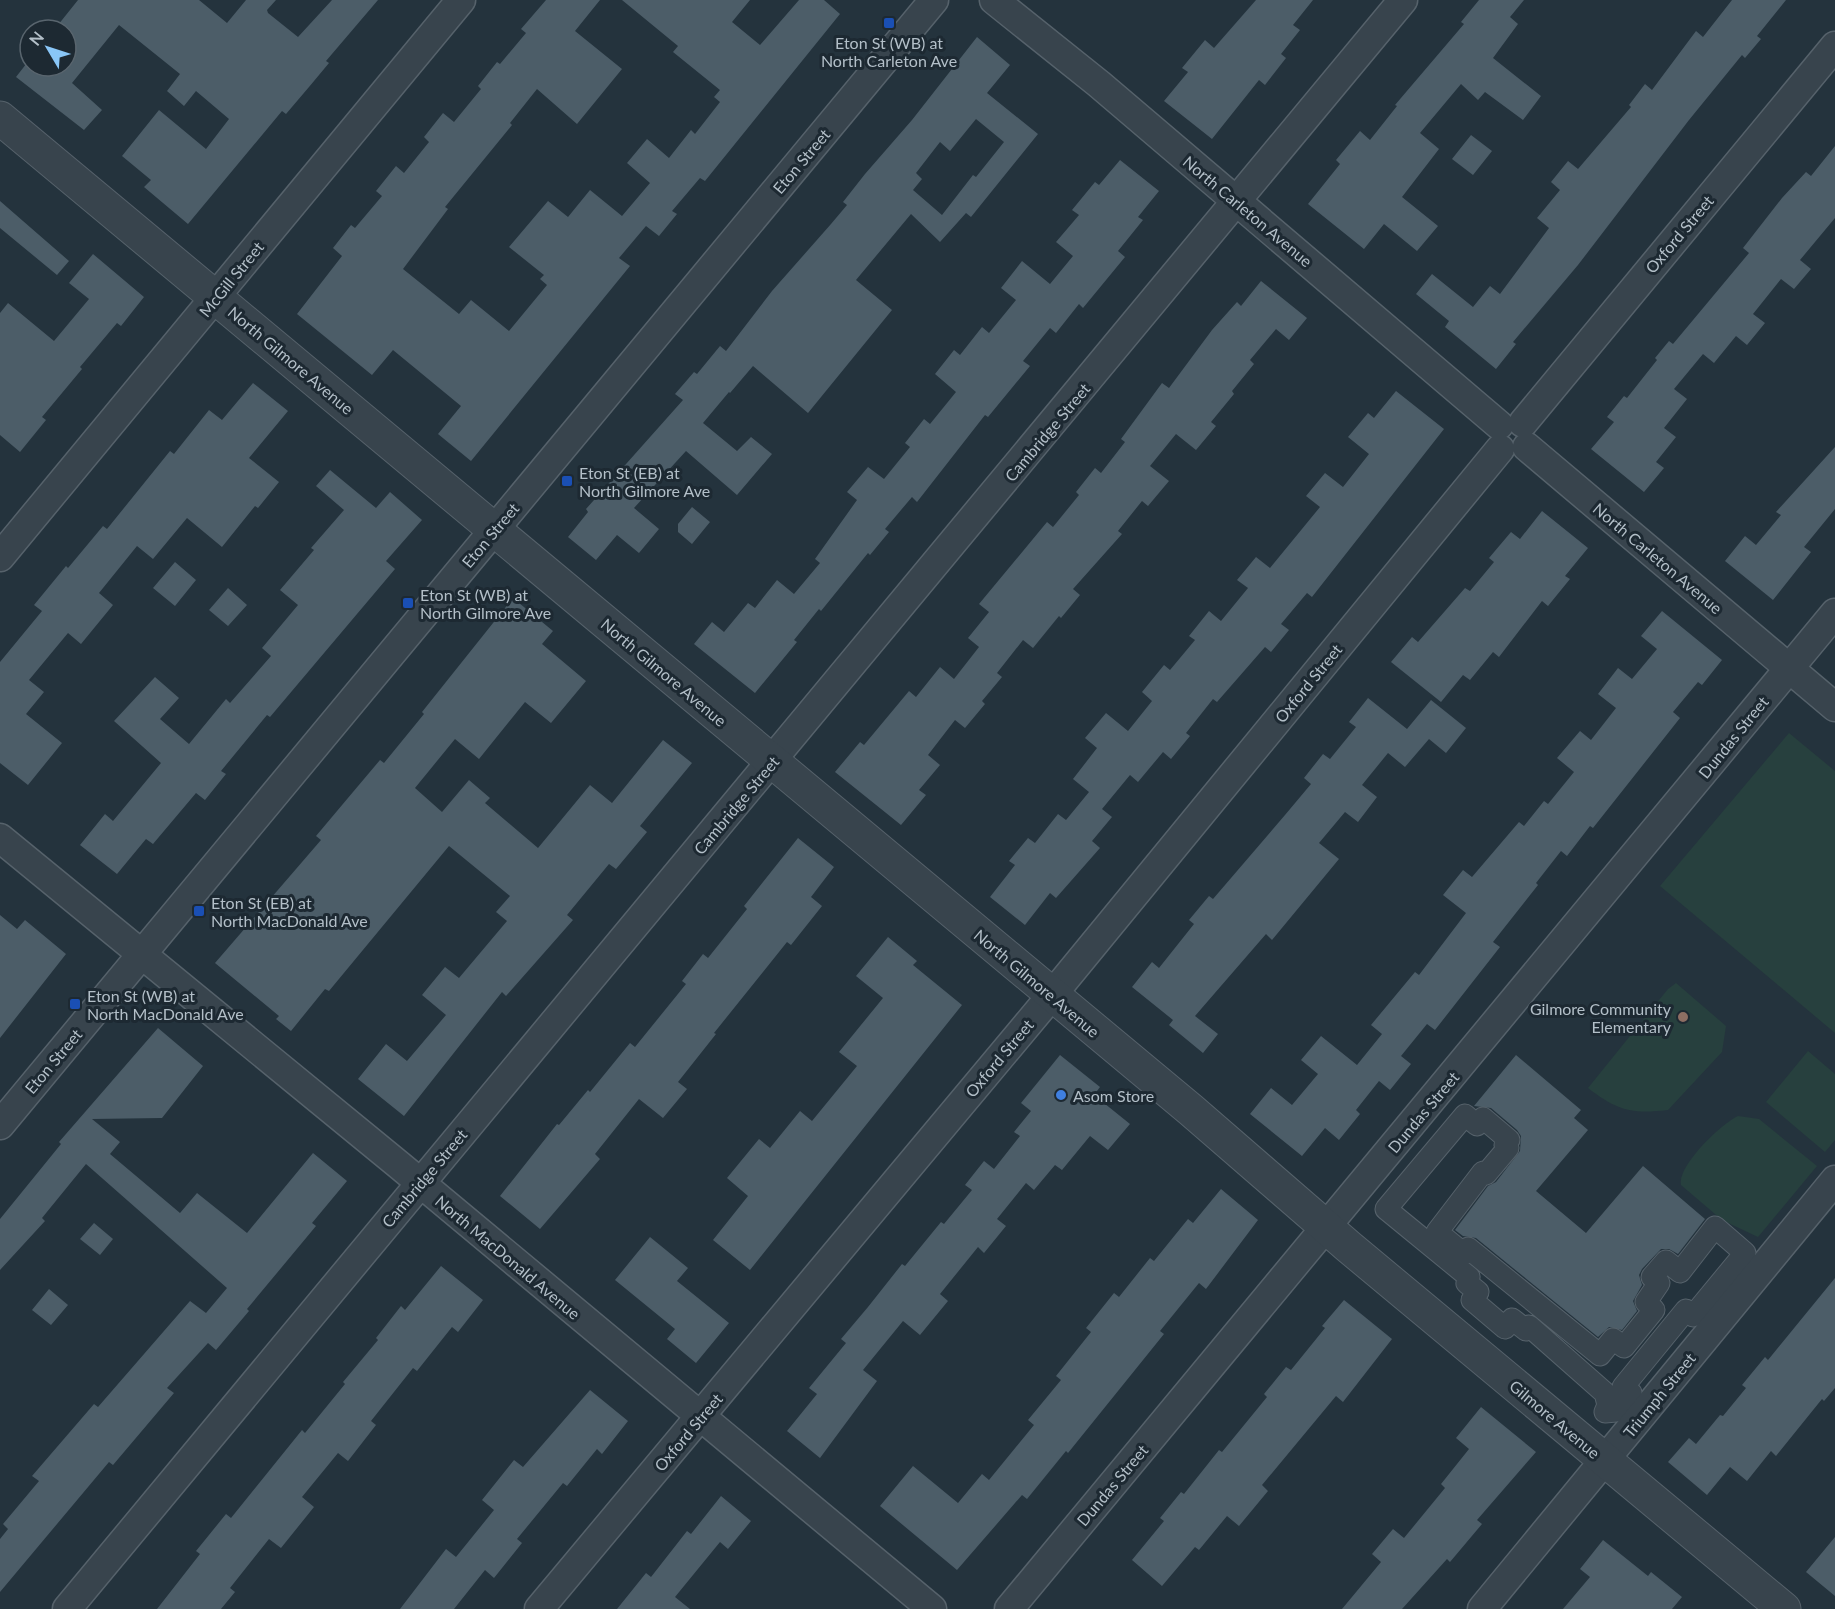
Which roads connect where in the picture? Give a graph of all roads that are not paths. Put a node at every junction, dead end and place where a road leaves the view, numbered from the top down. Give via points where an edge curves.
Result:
1 (461, 0) edge
2 (934, 0) edge
3 (994, 0) edge
4 (1403, 0) edge
5 (1835, 46) edge
6 (0, 118) edge
7 (1236, 202) junction
8 (216, 297) junction
9 (1513, 436) junction
10 (493, 531) junction
11 (0, 557) edge
12 (1835, 613) edge
13 (1789, 669) junction
14 (1835, 707) edge
15 (772, 762) junction
16 (0, 838) edge
17 (141, 956) junction
18 (1052, 995) junction
19 (0, 1125) edge
20 (1835, 1180) edge
21 (420, 1182) junction
22 (1327, 1227) junction
23 (1715, 1227) joint
24 (700, 1418) junction
25 (1605, 1461) junction
26 (67, 1609) edge
27 (539, 1609) edge
28 (932, 1609) edge
29 (1009, 1609) edge
30 (1482, 1609) edge
31 (1784, 1609) edge

1 - 8 street, McGill Street
2 - 10 street, Eton Street
3 - 7 street, North Carleton Avenue
4 - 7 street, Cambridge Street
5 - 9 street, Oxford Street
6 - 8 street, North Gilmore Avenue
7 - 9 street, North Carleton Avenue
7 - 15 street, Cambridge Street
8 - 10 street, North Gilmore Avenue
8 - 11 street, McGill Street
9 - 13 street, North Carleton Avenue
9 - 18 street, Oxford Street
10 - 15 street, North Gilmore Avenue
10 - 17 street, Eton Street
12 - 13 street, Dundas Street
13 - 14 street, North Carleton Avenue
13 - 22 street, Dundas Street
15 - 18 street, North Gilmore Avenue
15 - 21 street, Cambridge Street
16 - 17 street, North MacDonald Avenue
17 - 19 street, Eton Street
17 - 21 street, North MacDonald Avenue
18 - 22 street, North Gilmore Avenue
18 - 24 street, Oxford Street
20 - 25 street, Triumph Street
21 - 24 street, North MacDonald Avenue
21 - 26 street, Cambridge Street
22 - 25 street, Gilmore Avenue
22 - 29 street, Dundas Street
23 - 23 street via 1744,1253 1693,1316 1686,1310 1623,1387 1631,1393 1616,1410 1605,1412 1605,1393 1597,1384 1529,1326 1526,1330 1512,1319 1505,1328 1472,1300 1478,1292 1467,1283 1469,1277 1386,1209 1466,1115 1477,1125 1483,1118 1509,1140 1504,1145 1508,1148 1486,1174 1483,1172 1437,1232 1464,1254 1468,1248 1600,1355 1614,1339 1624,1347 1654,1310 1646,1302 1659,1283 1652,1277 1666,1261 1680,1272
24 - 27 street, Oxford Street
24 - 28 street, North MacDonald Avenue
25 - 30 street, Triumph Street
25 - 31 street, Gilmore Avenue

